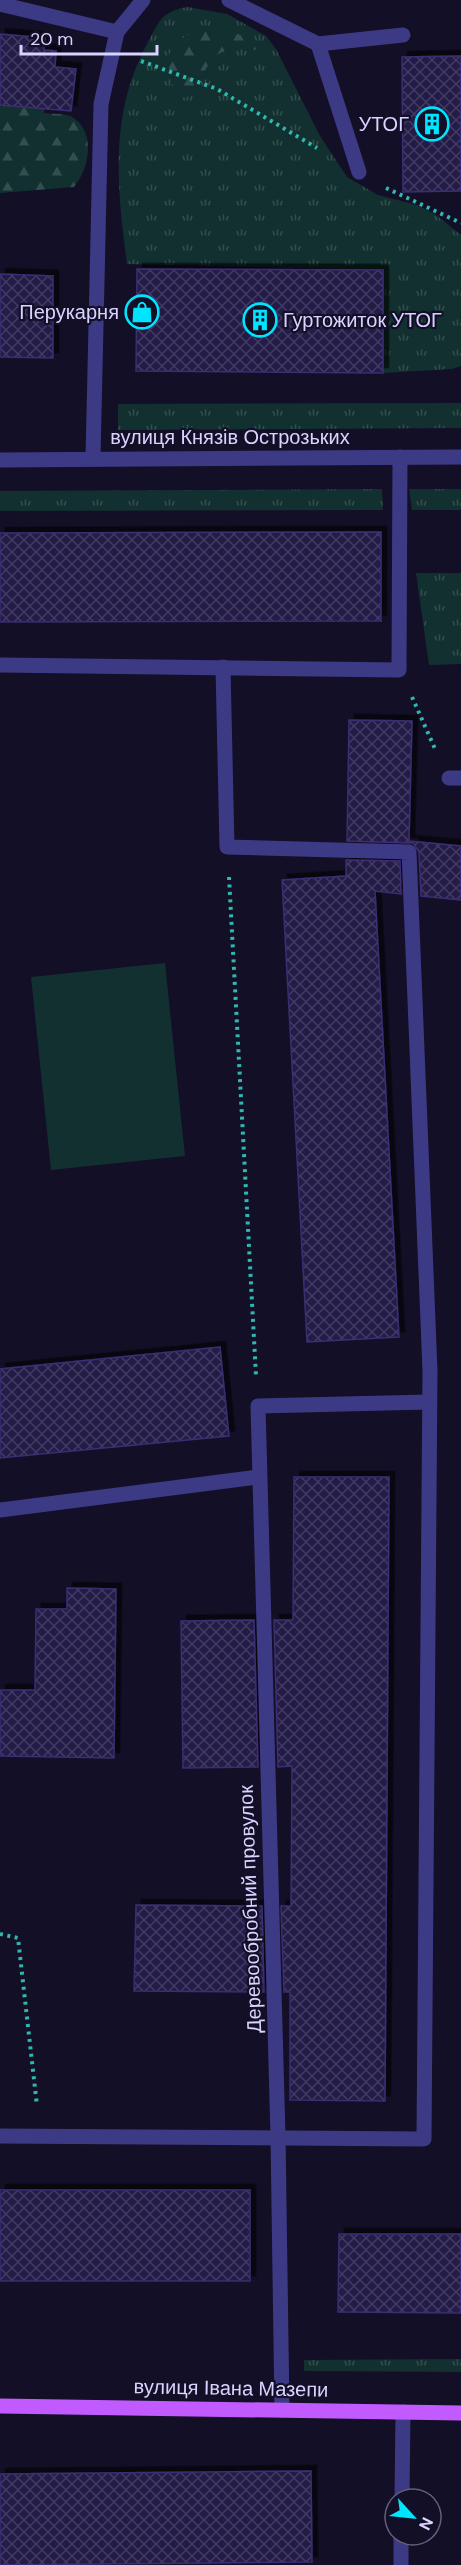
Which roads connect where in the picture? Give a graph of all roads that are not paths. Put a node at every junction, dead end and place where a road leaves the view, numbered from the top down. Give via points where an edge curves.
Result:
1 (143, 0) edge
2 (228, 0) edge
3 (0, 4) edge
4 (117, 32) junction
5 (403, 35) dead end
6 (318, 44) junction
7 (359, 172) road end
8 (400, 457) junction
9 (461, 457) edge
10 (93, 458) junction
11 (0, 460) edge
12 (0, 665) edge
13 (223, 667) junction
14 (429, 1402) junction
15 (258, 1477) junction
16 (0, 1510) edge
17 (0, 2136) edge
18 (278, 2136) junction
19 (0, 2406) edge
20 (282, 2410) junction
21 (403, 2412) junction
22 (461, 2413) edge
23 (402, 2487) edge
24 (402, 2547) edge
25 (401, 2565) edge

1 - 4 street
2 - 6 street
3 - 4 street
4 - 10 street via 101,104
5 - 6 street
6 - 7 street
8 - 9 street, вулиця Князів Острозьких
8 - 10 street, вулиця Князів Острозьких
8 - 13 street via 399,669
10 - 11 street, вулиця Князів Острозьких
12 - 13 street
13 - 14 street via 227,847 409,852
14 - 15 street, Деревообробний провулок via 258,1406
14 - 18 street via 424,2139
15 - 16 street
15 - 18 street, Деревообробний провулок
17 - 18 street
18 - 20 street, Деревообробний провулок
19 - 20 main road, вулиця Івана Мазепи
20 - 21 main road, вулиця Івана Мазепи
21 - 22 main road, вулиця Івана Мазепи
21 - 23 street
24 - 25 street

